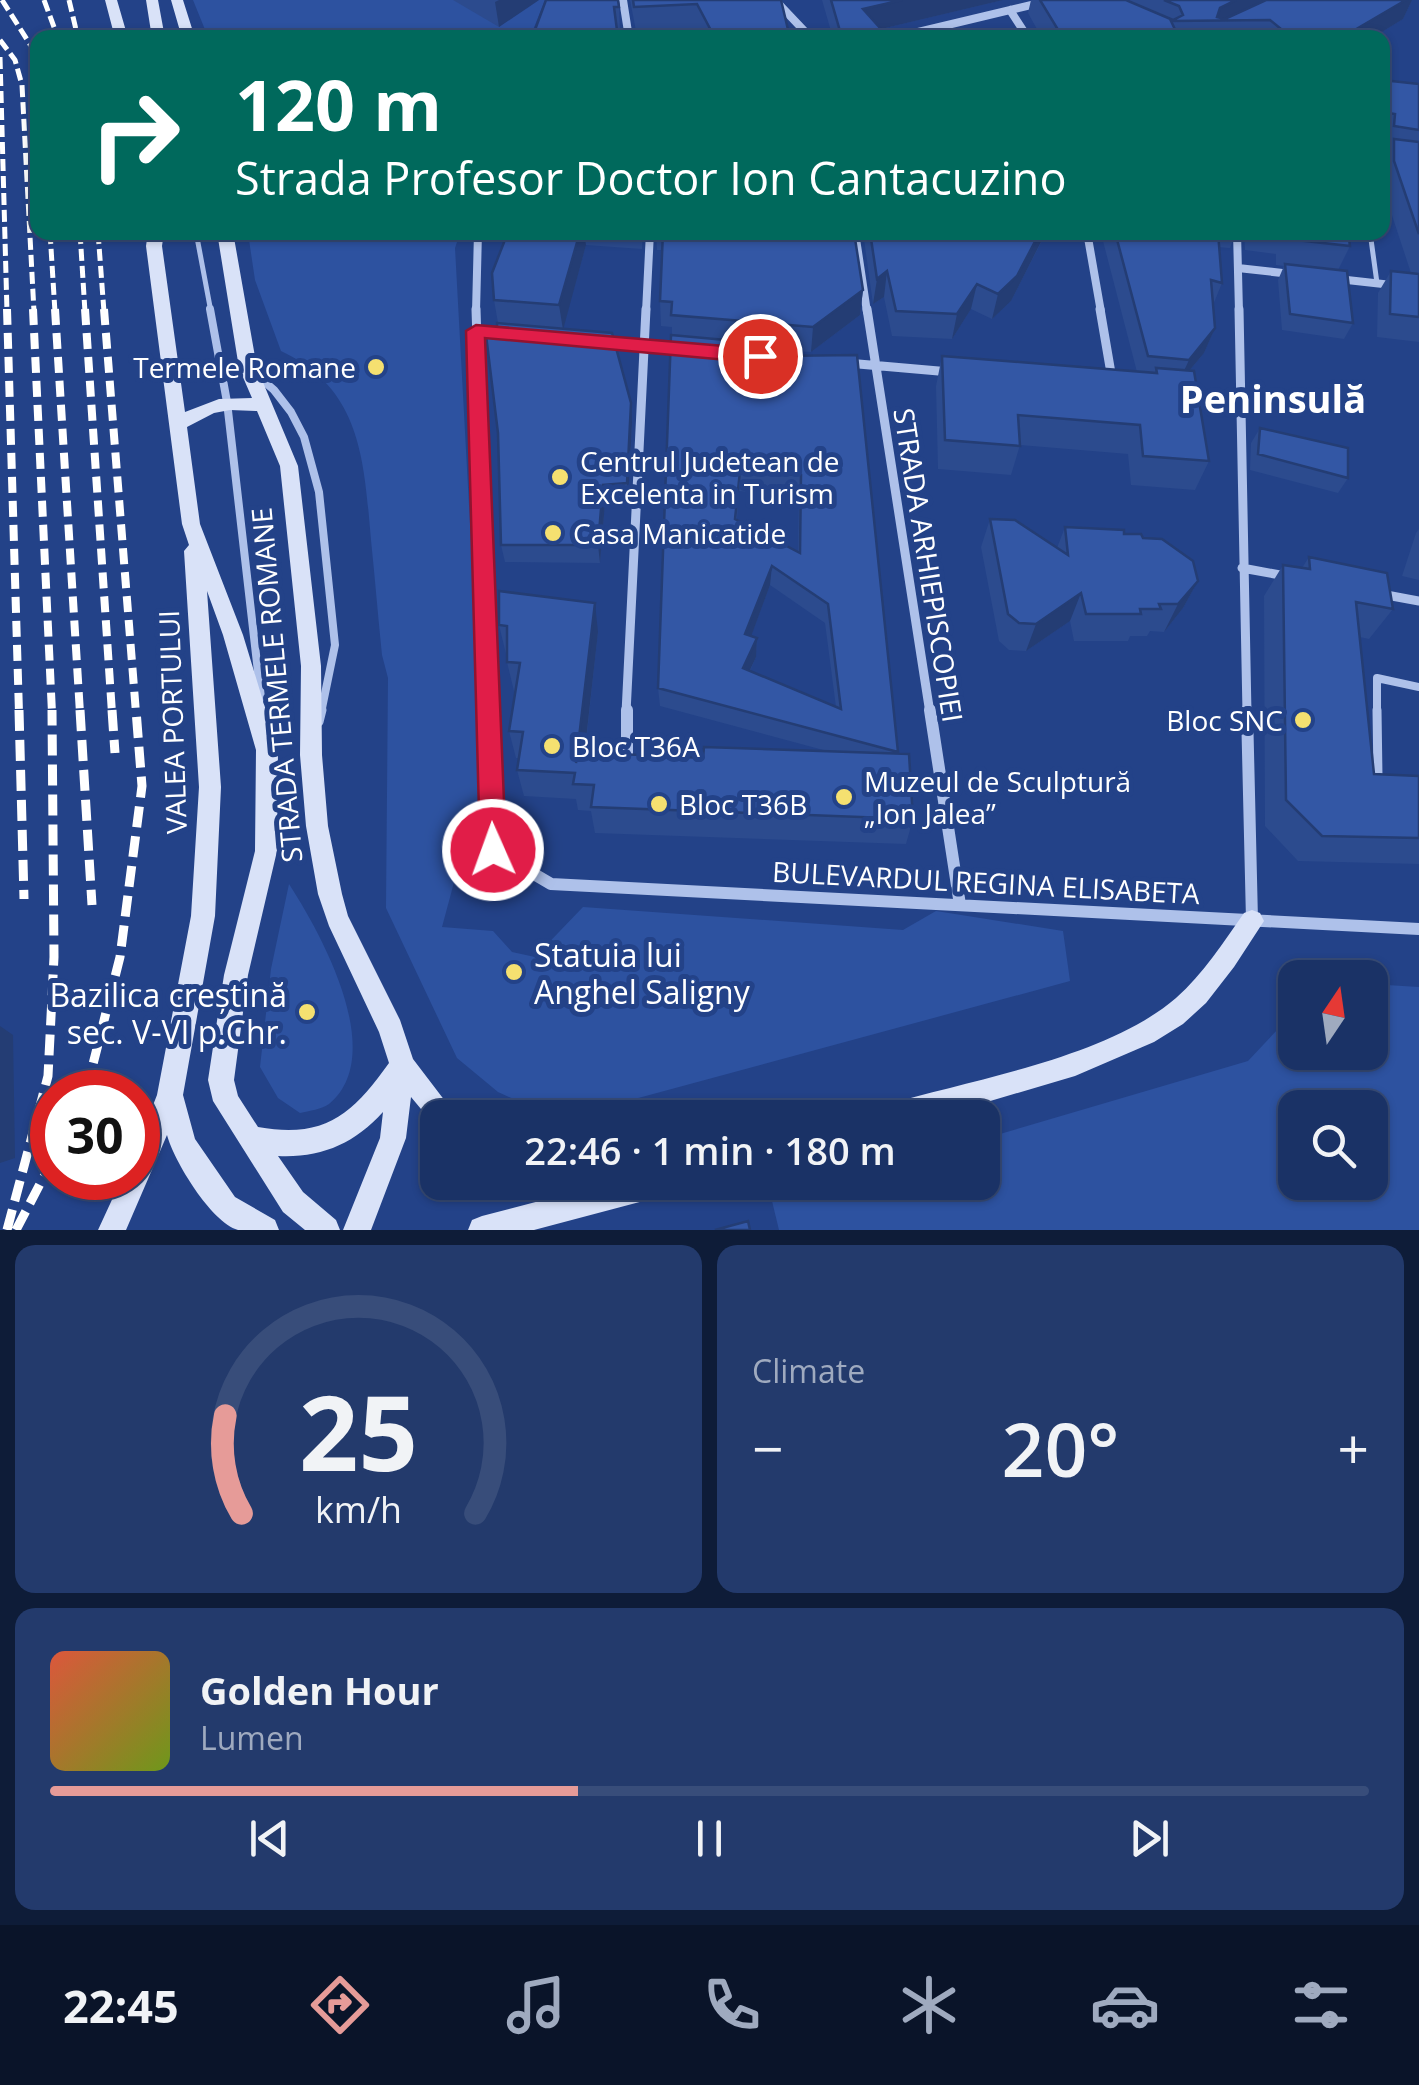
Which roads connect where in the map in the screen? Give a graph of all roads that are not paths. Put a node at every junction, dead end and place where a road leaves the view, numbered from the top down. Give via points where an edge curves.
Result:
1 (111, 0) edge
2 (152, 0) edge
3 (176, 0) edge
4 (623, 0) edge
5 (774, 0) edge
6 (1052, 0) edge
7 (1010, 10) junction
8 (120, 30) edge
9 (157, 30) edge
10 (186, 30) edge
11 (628, 30) edge
12 (803, 30) edge
13 (926, 30) edge
14 (1023, 30) edge
15 (155, 240) edge
16 (197, 240) edge
17 (226, 240) edge
18 (478, 240) edge
19 (650, 240) edge
20 (856, 240) edge
21 (1087, 240) edge
22 (1237, 240) edge
23 (1371, 240) edge
24 (1238, 268) junction
25 (1297, 275) edge
26 (1317, 277) edge
27 (1377, 284) junction
28 (1419, 288) edge
29 (476, 331) junction
30 (494, 332) edge
31 (588, 341) edge
32 (644, 346) junction
33 (702, 351) edge
34 (837, 362) edge
35 (876, 366) junction
36 (248, 368) junction
37 (955, 373) edge
38 (1094, 385) edge
39 (1168, 392) edge
40 (1240, 398) junction
41 (227, 402) junction
42 (266, 406) junction
43 (178, 424) junction
44 (191, 524) junction
45 (1242, 568) junction
46 (1301, 579) edge
47 (1360, 590) edge
48 (1419, 601) edge
49 (1419, 687) edge
50 (267, 750) junction
51 (311, 755) junction
52 (644, 764) edge
53 (1378, 777) edge
54 (960, 905) junction
55 (1252, 921) junction
56 (1419, 929) edge
57 (402, 1066) junction
58 (170, 1095) junction
59 (430, 1100) edge
60 (946, 1100) edge
61 (160, 1120) edge
62 (249, 1138) junction
63 (126, 1200) edge
64 (597, 1200) edge
65 (112, 1230) edge
66 (265, 1230) edge
67 (326, 1230) edge
68 (357, 1230) edge
69 (482, 1230) edge

1 - 8 street
2 - 9 street
3 - 10 street
4 - 11 street
5 - 12 street
6 - 7 street
7 - 13 street
7 - 14 street
15 - 43 street, STRADA TERMELE ROMANE
16 - 41 lane
17 - 36 street, STRADA TERMELE ROMANE
18 - 29 street
19 - 32 street
20 - 35 street, STRADA ARHIEPISCOPIEI
21 - 38 street via 1114,387
22 - 24 street
23 - 27 lane
24 - 25 street
24 - 40 street
26 - 27 street
27 - 28 street
29 - 30 street
29 - 54 street, BULEVARDUL REGINA ELISABETA via 493,850 551,884
31 - 32 street
32 - 33 street
32 - 52 street via 624,764
34 - 35 street
35 - 37 street
35 - 54 street, STRADA ARHIEPISCOPIEI
36 - 42 street, STRADA TERMELE ROMANE
36 - 51 lane via 273,384 313,457 335,657
39 - 40 street
40 - 45 street
41 - 42 street
41 - 43 street
41 - 50 lane
42 - 51 street, STRADA TERMELE ROMANE via 288,466 311,666
43 - 44 street, STRADA TERMELE ROMANE
44 - 50 street, STRADA TERMELE ROMANE
44 - 58 street, VALEA PORTULUI via 210,786 203,916
45 - 46 street
45 - 55 street
47 - 48 street
49 - 53 lane via 1376,678
50 - 62 street, STRADA TERMELE ROMANE via 266,851 220,1080
51 - 57 street, STRADA TERMELE ROMANE via 320,851 336,918
54 - 55 street, BULEVARDUL REGINA ELISABETA
55 - 56 street, BULEVARDUL REGINA ELISABETA
55 - 60 street via 1204,986 1146,1034
57 - 59 street, STRADA TERMELE ROMANE
57 - 62 street via 380,1100 337,1136 280,1146
57 - 68 street via 393,1138
58 - 61 street
58 - 66 street via 183,1145 225,1207
62 - 67 street, STRADA TERMELE ROMANE via 293,1202
63 - 65 street
64 - 69 street

